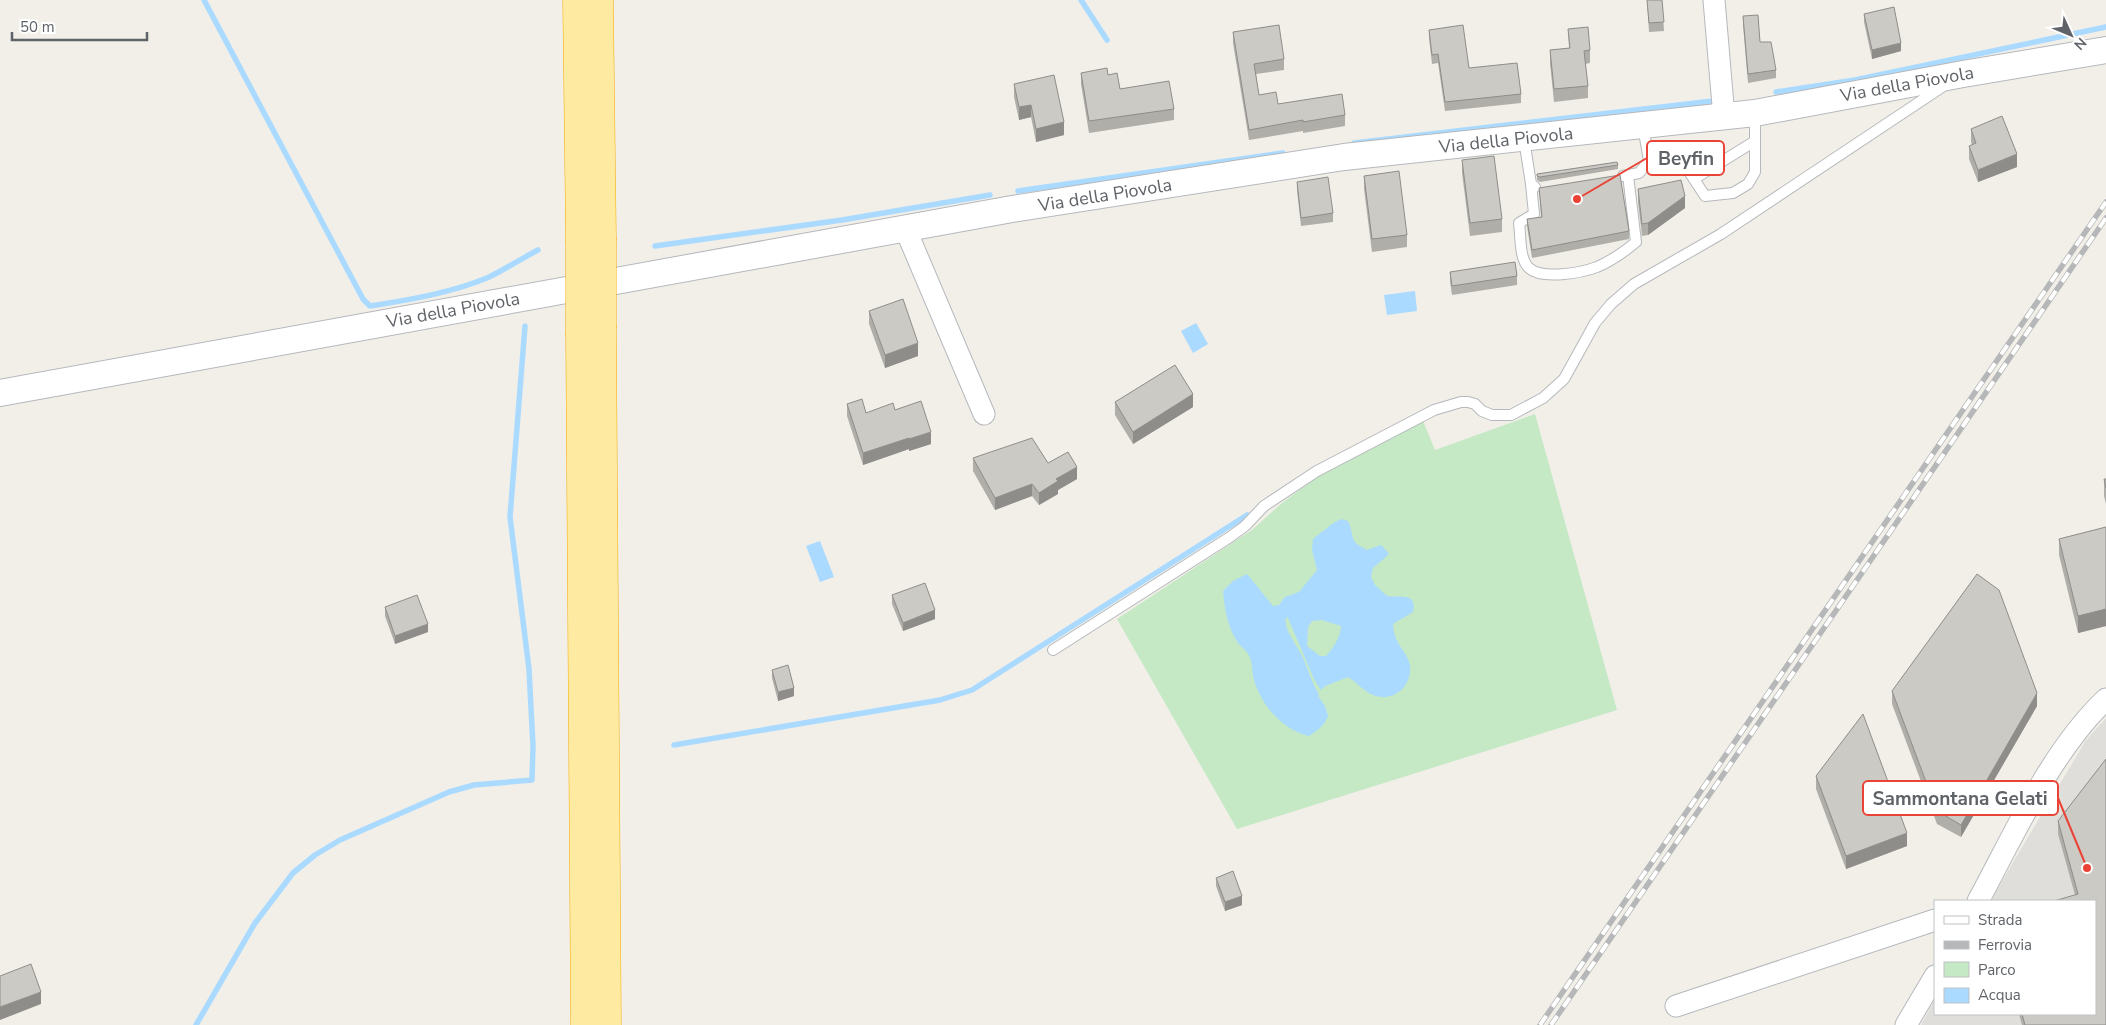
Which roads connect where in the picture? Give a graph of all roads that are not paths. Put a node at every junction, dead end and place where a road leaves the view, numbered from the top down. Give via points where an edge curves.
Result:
1 (577, 0) edge
2 (599, 0) edge
3 (1714, 0) edge
4 (2106, 50) edge
5 (1963, 74) junction
6 (1755, 113) junction
7 (1724, 117) junction
8 (1643, 125) junction
9 (1524, 138) junction
10 (1755, 141) junction
11 (1649, 161) junction
12 (1628, 175) junction
13 (1610, 178) edge
14 (1694, 179) junction
15 (1531, 184) junction
16 (1547, 188) edge
17 (906, 228) junction
18 (591, 238) junction
19 (591, 332) junction
20 (0, 393) edge
21 (984, 414) dead end
22 (1053, 650) dead end
23 (2106, 699) edge
24 (1979, 900) edge
25 (1934, 920) edge
26 (1934, 978) edge
27 (1676, 1006) dead end
28 (585, 1025) edge
29 (607, 1025) edge
30 (1906, 1025) edge

1 - 18 highway
2 - 18 highway
3 - 7 street
4 - 5 street, Via della Piovola
5 - 6 street, Via della Piovola
5 - 22 lane via 1721,234 1634,284 1595,323 1564,379 1543,398 1510,415 1492,415 1474,404 1461,402 1434,410 1396,428 1309,476 1264,506 1230,537
6 - 7 street, Via della Piovola
6 - 10 lane
7 - 8 street, Via della Piovola
8 - 9 street, Via della Piovola
8 - 11 lane
9 - 15 lane
9 - 17 street, Via della Piovola via 1344,158
10 - 14 lane
10 - 14 lane via 1756,172 1748,184 1734,193 1705,196
11 - 12 lane via 1639,173
11 - 14 lane via 1686,167
12 - 13 lane
12 - 15 lane via 1636,242 1595,268 1564,274 1540,274 1528,268 1523,258 1519,223 1534,214
15 - 16 lane via 1538,189
17 - 20 street, Via della Piovola
17 - 21 street
18 - 19 highway, bridge
19 - 28 highway
19 - 29 highway
23 - 24 street via 2081,726 2051,769
25 - 27 street
26 - 30 street

